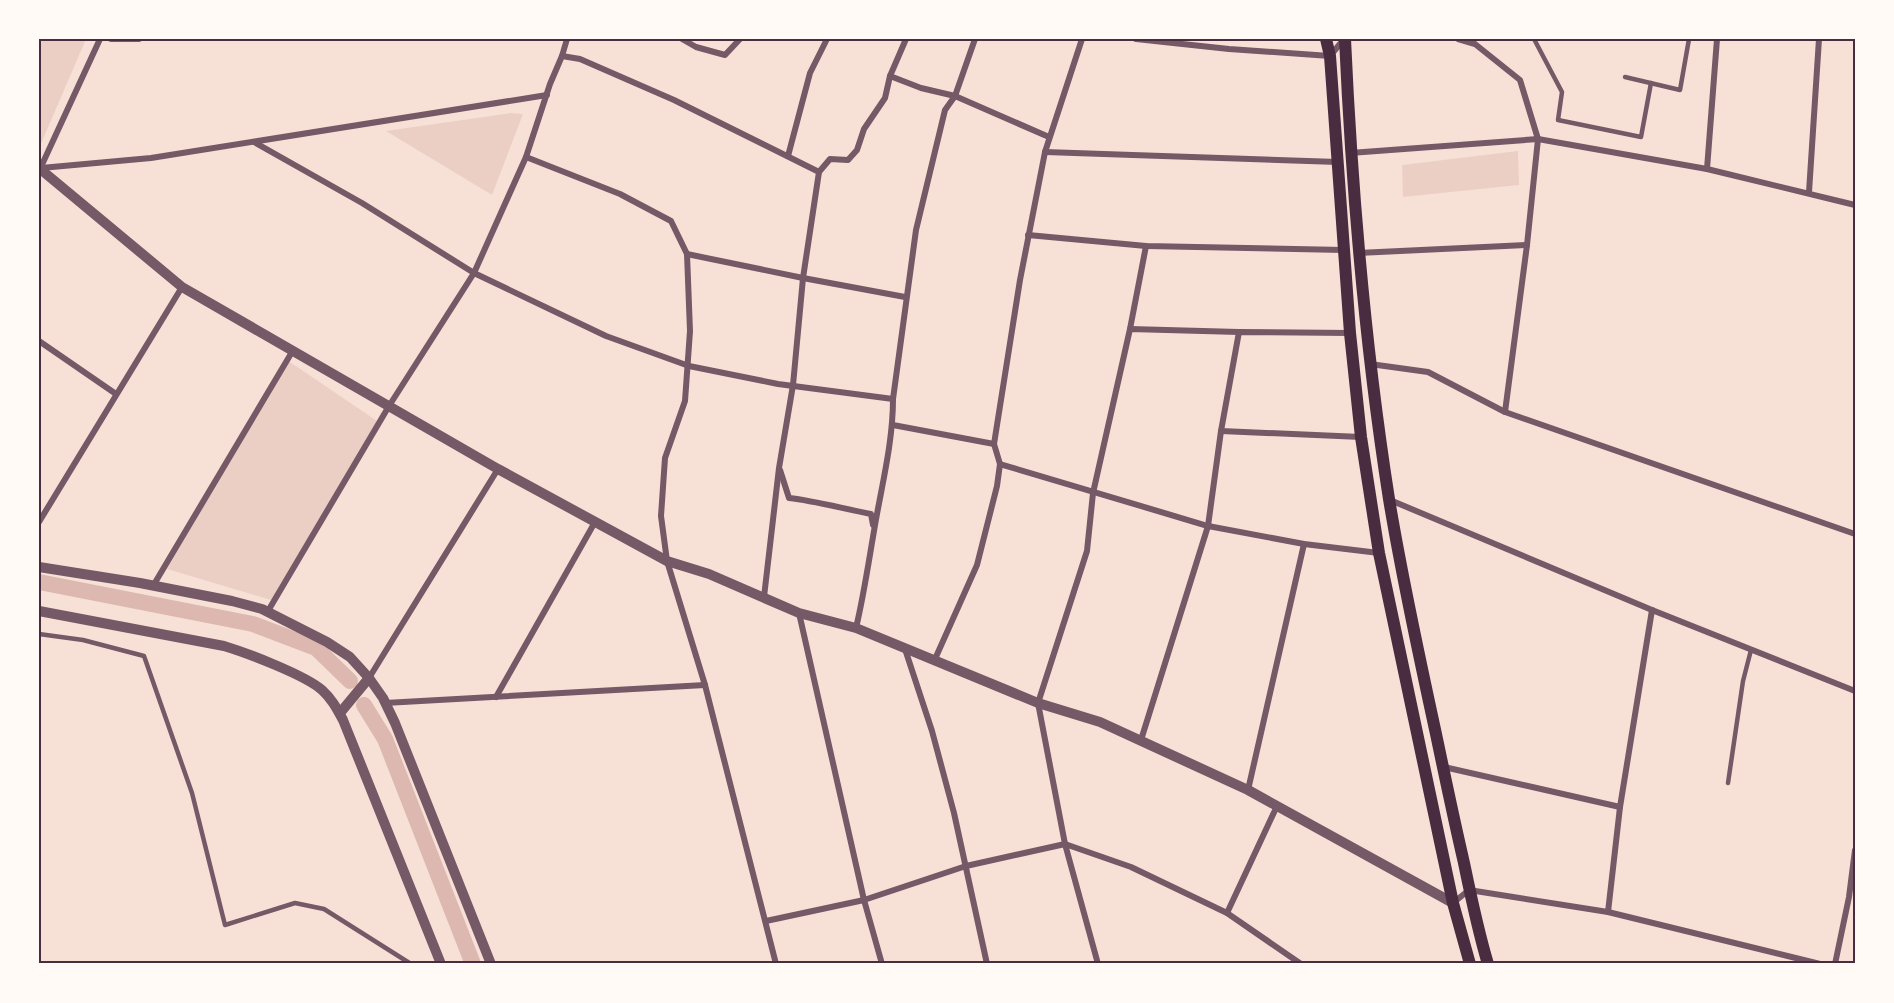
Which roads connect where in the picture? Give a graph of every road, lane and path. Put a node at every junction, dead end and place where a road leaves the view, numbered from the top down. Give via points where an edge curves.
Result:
1 (100, 39) edge
2 (111, 39) edge
3 (139, 39) edge
4 (567, 39) edge
5 (682, 39) edge
6 (741, 39) edge
7 (827, 39) edge
8 (906, 39) edge
9 (975, 39) edge
10 (1082, 39) edge
11 (1136, 39) edge
12 (1227, 39) edge
13 (1326, 39) edge
14 (1345, 39) edge
15 (1458, 39) edge
16 (1534, 39) edge
17 (1689, 39) edge
18 (1717, 39) edge
19 (1819, 39) edge
20 (1229, 49) junction
21 (562, 56) junction
22 (1330, 56) junction
23 (890, 76) junction
24 (1625, 77) dead end
25 (1651, 83) junction
26 (547, 95) junction
27 (954, 96) junction
28 (1049, 137) junction
29 (1538, 139) junction
30 (255, 142) junction
31 (1046, 152) junction
32 (1350, 153) junction
33 (788, 156) junction
34 (526, 157) junction
35 (1338, 162) junction
36 (39, 169) edge
37 (1707, 169) junction
38 (819, 172) junction
39 (1809, 192) junction
40 (1855, 205) edge
41 (1029, 235) junction
42 (1527, 245) junction
43 (1146, 246) junction
44 (1344, 250) junction
45 (1358, 253) junction
46 (687, 254) junction
47 (474, 273) junction
48 (803, 278) junction
49 (182, 287) junction
50 (905, 297) junction
51 (1130, 329) junction
52 (1239, 332) junction
53 (1350, 333) junction
54 (39, 341) edge
55 (292, 352) junction
56 (1370, 363) junction
57 (689, 366) junction
58 (793, 385) junction
59 (116, 394) junction
60 (892, 399) junction
61 (389, 406) junction
62 (1505, 412) junction
63 (893, 425) junction
64 (1221, 432) junction
65 (1361, 437) junction
66 (994, 444) junction
67 (1000, 464) junction
68 (779, 468) junction
69 (498, 469) junction
70 (1093, 493) junction
71 (1389, 500) junction
72 (39, 522) edge
73 (595, 522) junction
74 (1208, 526) junction
75 (874, 529) junction
76 (1855, 534) edge
77 (1304, 544) junction
78 (1379, 554) junction
79 (667, 561) junction
80 (39, 567) edge
81 (153, 586) junction
82 (764, 597) junction
83 (1652, 610) junction
84 (39, 611) edge
85 (268, 611) junction
86 (799, 613) junction
87 (856, 628) junction
88 (39, 634) edge
89 (904, 647) junction
90 (1751, 650) junction
91 (935, 659) junction
92 (369, 678) junction
93 (705, 685) junction
94 (1855, 691) edge
95 (496, 697) junction
96 (385, 703) junction
97 (1038, 703) junction
98 (340, 713) junction
99 (1141, 740) junction
100 (1443, 767) junction
101 (1728, 783) dead end
102 (1248, 790) junction
103 (1277, 805) junction
104 (1620, 807) junction
105 (1065, 844) junction
106 (1855, 850) edge
107 (966, 866) junction
108 (1469, 890) junction
109 (864, 900) junction
110 (1453, 903) junction
111 (1608, 912) junction
112 (1227, 913) junction
113 (766, 921) junction
114 (411, 964) edge
115 (441, 964) edge
116 (491, 964) edge
117 (776, 964) edge
118 (882, 964) edge
119 (987, 964) edge
120 (1098, 964) edge
121 (1301, 964) edge
122 (1470, 964) edge
123 (1488, 964) edge
124 (1820, 964) edge
125 (1835, 964) edge

1 - 36 street
2 - 3 street
4 - 21 street
5 - 6 street via 725,55
7 - 33 street via 810,72
8 - 23 street
9 - 27 street
10 - 28 street
11 - 20 street
12 - 20 street
13 - 22 main road
14 - 22 street
14 - 32 main road
15 - 29 street via 1475,44 1520,80
16 - 25 lane via 1562,92 1558,120 1641,137
17 - 25 lane via 1680,90
18 - 37 street
19 - 39 street
20 - 22 street
21 - 26 street
21 - 33 street via 580,58
22 - 35 main road
23 - 27 street
23 - 38 street via 885,98 864,129 857,150 848,160 830,159
24 - 25 lane
26 - 30 street
26 - 34 street
27 - 28 street
27 - 50 street via 945,110 915,230
28 - 31 street
29 - 32 street
29 - 37 street
29 - 42 street
30 - 36 street via 152,158
30 - 47 street via 362,202
31 - 35 street
31 - 41 street
32 - 45 main road
33 - 38 street
34 - 46 street via 620,194 671,221
34 - 47 street
35 - 44 main road
36 - 49 street
37 - 39 street
38 - 48 street
39 - 40 street
41 - 43 street
41 - 66 street
42 - 45 street
42 - 62 street
43 - 44 street
43 - 51 street
44 - 53 main road
45 - 56 main road
46 - 48 street
46 - 57 street
47 - 57 street via 606,336
47 - 61 street
48 - 50 street
48 - 58 street
49 - 55 street
49 - 59 street
50 - 60 street
51 - 52 street
51 - 70 street
52 - 53 street
52 - 64 street
53 - 65 main road
54 - 59 street
55 - 61 street
55 - 81 street
56 - 62 street via 1428,372
56 - 71 main road
57 - 58 street
57 - 79 street via 685,401 665,458 661,516
58 - 60 street
58 - 68 street
59 - 72 street
60 - 63 street
61 - 69 street
61 - 85 street
62 - 76 street
63 - 66 street
63 - 75 street
64 - 65 street
64 - 74 street
65 - 78 main road
66 - 67 street
67 - 70 street
67 - 91 street via 977,565
68 - 75 street via 789,498 871,514
68 - 82 street
69 - 73 street
69 - 92 street
70 - 74 street
70 - 97 street via 1087,551
71 - 83 street
71 - 100 main road
73 - 79 street
73 - 95 street
74 - 77 street
74 - 99 street
75 - 87 street
77 - 78 street
77 - 102 street
78 - 110 main road
79 - 82 street
79 - 93 street
80 - 81 street
81 - 85 street
82 - 86 street
83 - 90 street
83 - 104 street
84 - 98 street via 244,652 320,688
85 - 92 street via 335,647
86 - 87 street
86 - 109 street
87 - 89 street
88 - 114 lane via 83,640 144,656 192,793 225,925 295,903 324,909
89 - 91 street
89 - 107 street via 932,730
90 - 94 street
90 - 101 lane
91 - 97 street
92 - 96 street
92 - 98 street
93 - 95 street
93 - 113 street
95 - 96 street
96 - 116 street
97 - 99 street via 1100,722
97 - 105 street
98 - 115 street
99 - 102 street
100 - 104 street
100 - 108 main road
102 - 103 street
103 - 110 street
103 - 112 street
104 - 111 street
105 - 107 street
105 - 112 street via 1131,867
105 - 120 street
106 - 125 street
107 - 109 street
107 - 119 street
108 - 110 street
108 - 111 street
108 - 123 main road
109 - 113 street
109 - 118 street
110 - 122 main road
111 - 124 street
112 - 121 street
113 - 117 street

